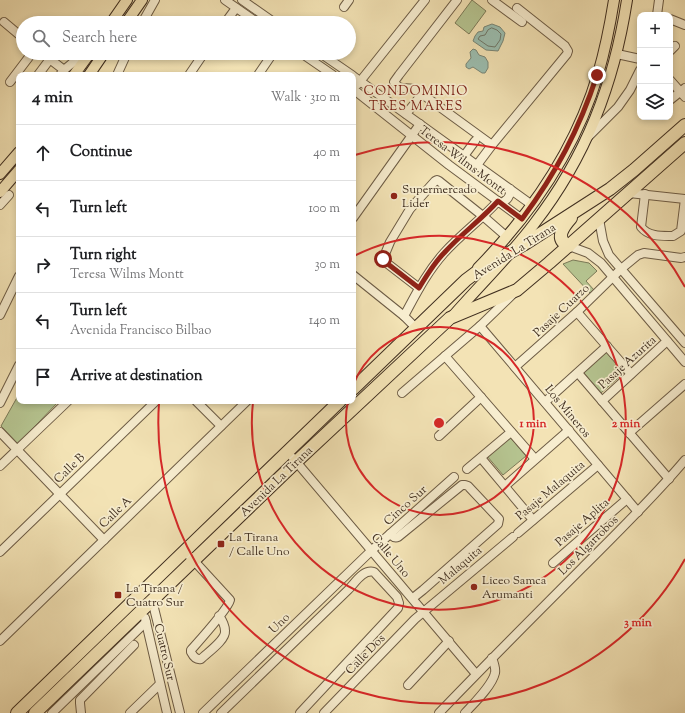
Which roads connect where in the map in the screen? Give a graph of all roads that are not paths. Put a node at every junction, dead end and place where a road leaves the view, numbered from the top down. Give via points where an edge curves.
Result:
1 (127, 0) edge
2 (142, 0) edge
3 (156, 0) edge
4 (224, 0) edge
5 (242, 0) edge
6 (425, 0) edge
7 (457, 0) edge
8 (492, 0) edge
9 (614, 0) edge
10 (627, 0) edge
11 (659, 0) edge
12 (236, 8) junction
13 (517, 8) dead end
14 (659, 12) edge
15 (116, 16) edge
16 (131, 16) edge
17 (146, 16) edge
18 (230, 16) edge
19 (248, 16) edge
20 (265, 16) edge
21 (673, 20) edge
22 (4, 22) dead end
23 (522, 22) dead end
24 (685, 26) edge
25 (16, 32) edge
26 (617, 54) junction
27 (637, 58) edge
28 (27, 60) edge
29 (49, 60) edge
30 (52, 60) edge
31 (76, 60) edge
32 (85, 60) edge
33 (99, 60) edge
34 (124, 60) edge
35 (199, 60) edge
36 (268, 60) edge
37 (310, 60) edge
38 (330, 60) edge
39 (18, 72) edge
40 (40, 72) edge
41 (62, 72) edge
42 (76, 72) edge
43 (91, 72) edge
44 (118, 72) edge
45 (191, 72) edge
46 (260, 72) edge
47 (326, 72) edge
48 (348, 72) edge
49 (16, 74) edge
50 (637, 76) edge
51 (356, 78) edge
52 (361, 81) junction
53 (10, 82) dead end
54 (673, 83) edge
55 (356, 86) edge
56 (356, 91) edge
57 (684, 92) edge
58 (422, 94) junction
59 (673, 98) edge
60 (406, 114) junction
61 (420, 124) junction
62 (685, 126) edge
63 (412, 135) junction
64 (588, 138) junction
65 (475, 142) dead end
66 (685, 143) edge
67 (492, 145) junction
68 (16, 155) edge
69 (464, 156) junction
70 (476, 165) junction
71 (0, 174) edge
72 (16, 175) edge
73 (510, 189) junction
74 (629, 193) junction
75 (4, 194) edge
76 (645, 194) junction
77 (685, 199) edge
78 (499, 202) junction
79 (0, 205) edge
80 (532, 205) junction
81 (582, 208) junction
82 (356, 214) edge
83 (484, 216) junction
84 (522, 219) junction
85 (599, 219) junction
86 (507, 237) junction
87 (568, 246) junction
88 (509, 254) junction
89 (685, 257) edge
90 (622, 269) junction
91 (356, 277) edge
92 (613, 277) junction
93 (466, 280) junction
94 (16, 282) edge
95 (419, 288) junction
96 (517, 290) junction
97 (577, 312) junction
98 (0, 315) edge
99 (404, 316) junction
100 (450, 318) junction
101 (480, 326) junction
102 (416, 328) junction
103 (684, 339) edge
104 (669, 344) junction
105 (607, 346) junction
106 (445, 356) junction
107 (685, 362) edge
108 (515, 367) junction
109 (16, 370) edge
110 (578, 372) junction
111 (631, 374) junction
112 (685, 384) edge
113 (356, 386) edge
114 (402, 393) dead end
115 (481, 398) junction
116 (602, 401) junction
117 (545, 402) junction
118 (0, 403) edge
119 (65, 404) edge
120 (153, 404) edge
121 (199, 404) edge
122 (244, 404) edge
123 (332, 404) edge
124 (221, 426) junction
125 (568, 430) junction
126 (0, 432) edge
127 (511, 432) junction
128 (629, 433) junction
129 (439, 436) dead end
130 (17, 449) junction
131 (287, 452) junction
132 (481, 458) junction
133 (535, 460) junction
134 (685, 460) edge
135 (296, 462) junction
136 (598, 465) junction
137 (0, 466) edge
138 (467, 469) dead end
139 (454, 477) dead end
140 (669, 479) junction
141 (505, 486) junction
142 (60, 494) junction
143 (627, 499) junction
144 (638, 512) junction
145 (533, 520) junction
146 (390, 534) junction
147 (515, 535) joint
148 (104, 540) junction
149 (372, 550) junction
150 (185, 551) junction
151 (0, 552) edge
152 (193, 560) junction
153 (553, 563) dead end
154 (137, 597) junction
155 (413, 598) junction
156 (152, 600) junction
157 (143, 609) junction
158 (424, 612) junction
159 (219, 616) junction
160 (146, 622) junction
161 (0, 641) edge
162 (449, 641) junction
163 (134, 645) dead end
164 (492, 658) junction
165 (476, 674) junction
166 (160, 684) junction
167 (408, 684) dead end
168 (73, 693) junction
169 (80, 700) junction
170 (17, 713) edge
171 (35, 713) edge
172 (52, 713) edge
173 (81, 713) edge
174 (130, 713) edge
175 (167, 713) edge
176 (180, 713) edge
177 (203, 713) edge
178 (221, 713) edge
179 (300, 713) edge
180 (324, 713) edge
181 (439, 713) edge
182 (465, 713) edge

1 - 15 main road
2 - 16 main road
3 - 17 street
4 - 12 street
5 - 20 street
6 - 52 street
7 - 58 street via 394,82 400,88 414,89
8 - 23 street
9 - 80 main road via 603,54 582,117 555,171
10 - 26 main road
11 - 14 street
12 - 18 street
12 - 19 street
13 - 67 street via 568,51
21 - 24 street
22 - 25 street
26 - 27 street
26 - 64 main road
28 - 39 street
29 - 40 street
30 - 41 street
31 - 41 street
32 - 42 main road
33 - 43 main road
34 - 44 street
35 - 45 street
36 - 46 street
37 - 47 street
38 - 48 street, Teresa Wilms Montt
49 - 53 street
50 - 64 street via 618,107
51 - 52 street, Teresa Wilms Montt
52 - 55 street
52 - 60 street, Teresa Wilms Montt
54 - 57 street
56 - 63 street, Teresa Wilms Montt
57 - 59 street
58 - 60 street
58 - 67 street
60 - 61 street, Teresa Wilms Montt
61 - 63 street
61 - 69 street, Teresa Wilms Montt
62 - 81 highway, Avenida La Tirana via 622,180
63 - 78 street, Teresa Wilms Montt
63 - 82 street
64 - 88 main road via 556,194
65 - 69 street
66 - 74 highway, Avenida La Tirana
67 - 70 street
68 - 71 main road
69 - 70 street, Teresa Wilms Montt
70 - 73 street, Teresa Wilms Montt
72 - 75 main road
73 - 78 street via 509,198
73 - 80 street, Teresa Wilms Montt
74 - 76 street
74 - 85 highway, Avenida La Tirana
75 - 79 street
76 - 77 street
76 - 77 street via 641,227 647,233 655,235 673,236 681,231
78 - 83 street
78 - 84 street, Teresa Wilms Montt
80 - 84 main road
81 - 85 highway via 593,208
81 - 87 highway via 561,232 561,240
81 - 88 highway, Avenida La Tirana
83 - 86 street
83 - 95 street via 444,253
83 - 95 street via 439,181 435,181 410,209 383,259
84 - 86 main road
85 - 87 highway, Avenida La Tirana
85 - 90 street via 606,248
86 - 93 main road
87 - 92 street via 593,256
87 - 96 highway, Avenida La Tirana
88 - 93 highway, Avenida La Tirana
88 - 100 main road
89 - 90 street, Pasaje Cuarzo via 644,253
90 - 92 street, Pasaje Cuarzo
90 - 103 street
91 - 99 street
92 - 97 street, Pasaje Cuarzo
92 - 104 street
93 - 102 highway, Avenida La Tirana
94 - 98 street
95 - 99 street
96 - 100 highway, Avenida La Tirana
96 - 101 street, Avenida La Tirana
97 - 105 street
97 - 108 street, Pasaje Cuarzo
99 - 102 street
100 - 135 highway, Avenida La Tirana
101 - 106 street, Avenida La Tirana
101 - 108 street, Los Mineros
102 - 113 highway, Avenida La Tirana
103 - 104 street, Pasaje Azurita
104 - 107 street
104 - 111 street, Pasaje Azurita
105 - 110 street
105 - 111 street
106 - 114 street, Avenida La Tirana
106 - 115 street
108 - 117 street, Los Mineros
109 - 118 street
110 - 116 street
110 - 117 street
111 - 116 street, Pasaje Azurita
112 - 128 street
115 - 127 street
115 - 129 street
116 - 128 street
117 - 125 street, Los Mineros
119 - 130 street
120 - 142 street, Calle B
121 - 124 street
122 - 124 street, Calle A
123 - 131 highway, Avenida La Tirana
124 - 148 street, Calle A
125 - 133 street
125 - 136 street, Los Mineros
126 - 130 street
127 - 132 street
127 - 133 street
128 - 140 street
130 - 137 street
130 - 142 street
131 - 135 street, Calle Uno
131 - 150 highway, Avenida La Tirana
132 - 138 street
132 - 141 street
133 - 141 street
134 - 140 street, Los Algarrobos
135 - 149 street, Calle Uno
135 - 152 highway, Avenida La Tirana
136 - 143 street, Los Mineros
136 - 145 street, Pasaje Malaquita
139 - 146 street, Cinco Sur
140 - 144 street, Los Algarrobos
141 - 145 street
142 - 148 street
142 - 151 street, Calle B
143 - 144 street, Los Mineros
143 - 153 street, Pasaje Aplita
144 - 164 street, Los Algarrobos
145 - 147 street, Pasaje Malaquita
146 - 149 street, Cinco Sur
146 - 155 street via 398,537 462,485 468,486 499,519 498,524
147 - 158 street, Malaquita
148 - 161 street, Calle A
149 - 155 street, Calle Uno
149 - 177 street, Uno
150 - 152 street
150 - 154 highway, Avenida La Tirana
152 - 156 highway, Avenida La Tirana
152 - 159 street via 229,598 229,604
154 - 157 street, Cuatro Sur
154 - 170 highway, Avenida La Tirana
155 - 158 street, Calle Uno
156 - 157 highway, Avenida La Tirana
156 - 176 street, Cuatro Sur
157 - 160 street, Cuatro Sur
157 - 171 highway, Avenida La Tirana
158 - 162 street, Calle Uno
158 - 180 street, Calle Dos
159 - 159 street via 226,630 225,635 198,660 191,650
160 - 166 street, Cuatro Sur
160 - 168 street
162 - 165 street, Calle Uno
162 - 167 street
163 - 169 street
164 - 165 street, Los Algarrobos
164 - 182 street via 495,673 490,684
165 - 181 street, Los Algarrobos
166 - 174 street
166 - 175 street, Cuatro Sur
168 - 169 street
168 - 172 street
169 - 173 street
178 - 179 street via 365,572 374,572 397,597 398,608

